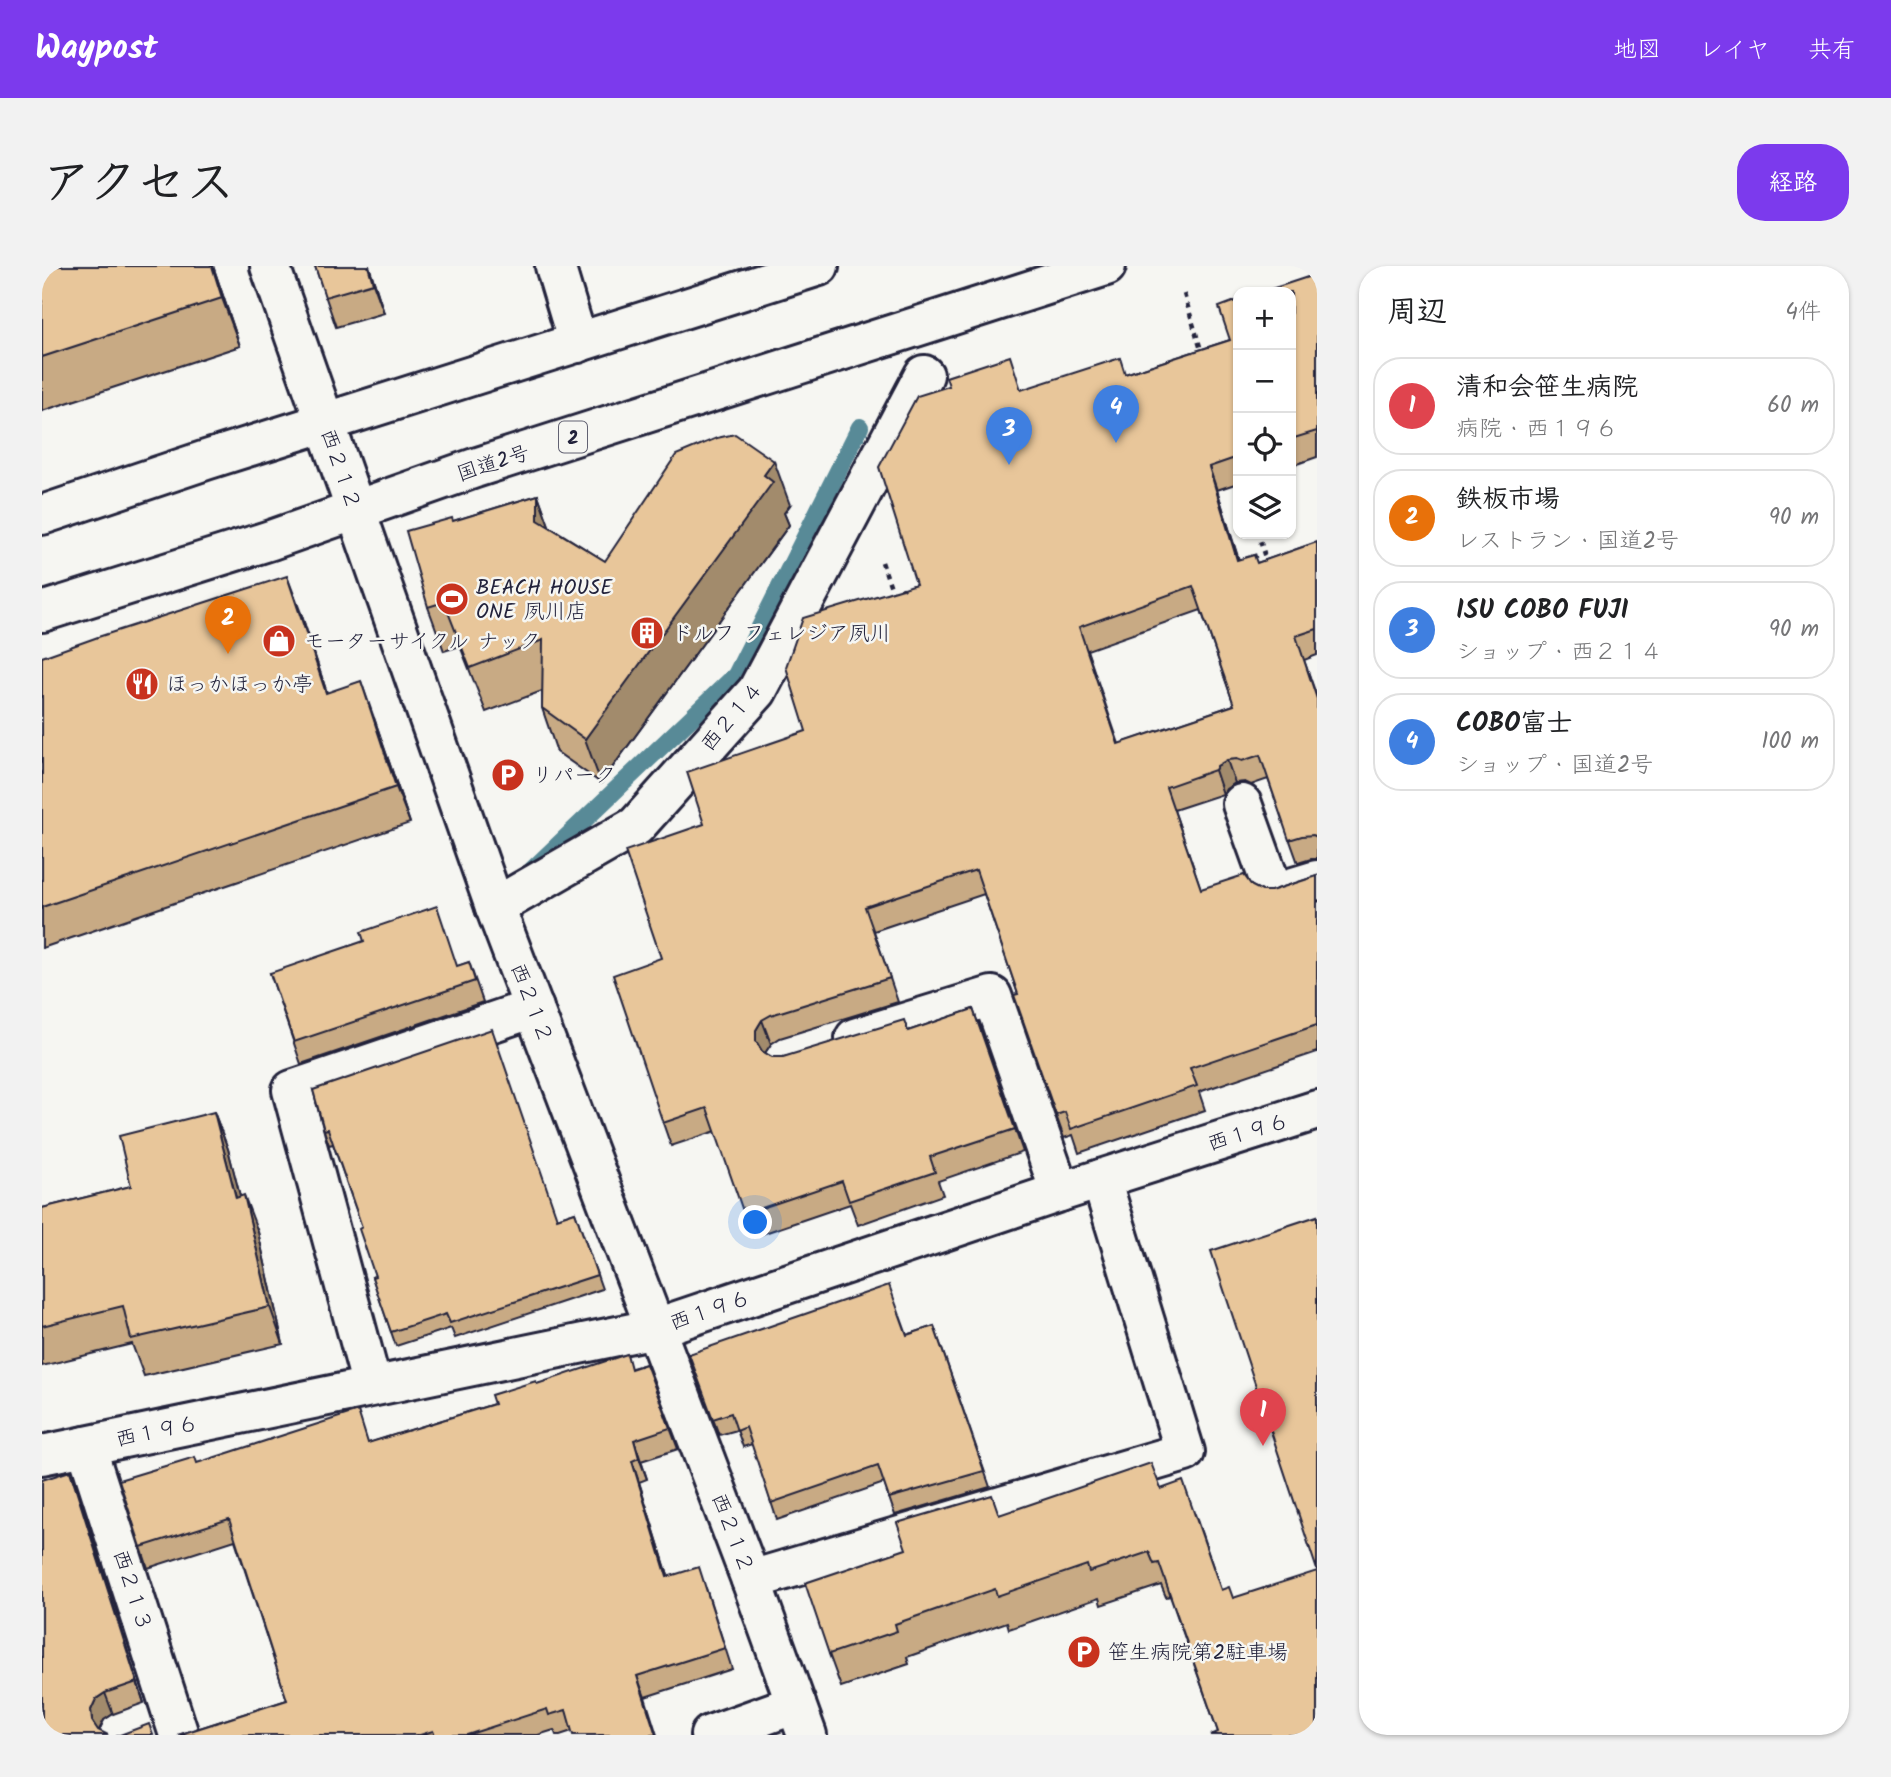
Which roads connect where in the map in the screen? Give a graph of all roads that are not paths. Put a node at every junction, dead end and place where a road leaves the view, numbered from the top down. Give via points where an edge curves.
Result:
1 (270, 266) edge
2 (555, 266) edge
3 (819, 266) edge
4 (1106, 266) edge
5 (578, 342) junction
6 (924, 375) dead end
7 (325, 423) junction
8 (356, 510) junction
9 (42, 514) edge
10 (42, 612) edge
11 (1242, 804) dead end
12 (1317, 880) edge
13 (495, 907) junction
14 (534, 1008) junction
15 (825, 1047) edge
16 (1317, 1111) edge
17 (1101, 1179) junction
18 (1060, 1192) junction
19 (656, 1328) junction
20 (372, 1387) junction
21 (86, 1446) junction
22 (42, 1455) edge
23 (751, 1580) junction
24 (802, 1720) edge
25 (165, 1726) edge
26 (710, 1735) edge

1 - 7 main road, 西２１２
2 - 5 main road
3 - 5 main road
4 - 8 main road, 国道2号 / 2
5 - 7 main road
6 - 13 main road, 西２１４ via 757,691 636,826
7 - 8 main road, 西２１２
7 - 9 main road
8 - 10 main road, 国道2号 / 2
8 - 13 main road, 西２１２
11 - 12 main road via 1274,893
13 - 14 main road, 西２１２
14 - 19 main road, 西２１２
14 - 20 main road via 292,1090
15 - 18 main road via 992,996
16 - 17 main road, 西１９６
17 - 18 main road, 西１９６
17 - 23 main road via 1185,1452
18 - 19 main road, 西１９６
19 - 20 main road, 西１９６
19 - 23 main road, 西２１２
20 - 21 main road, 西１９６
21 - 22 main road, 西１９６
21 - 25 main road, 西２１３
23 - 24 main road, 西２１２
24 - 26 main road

